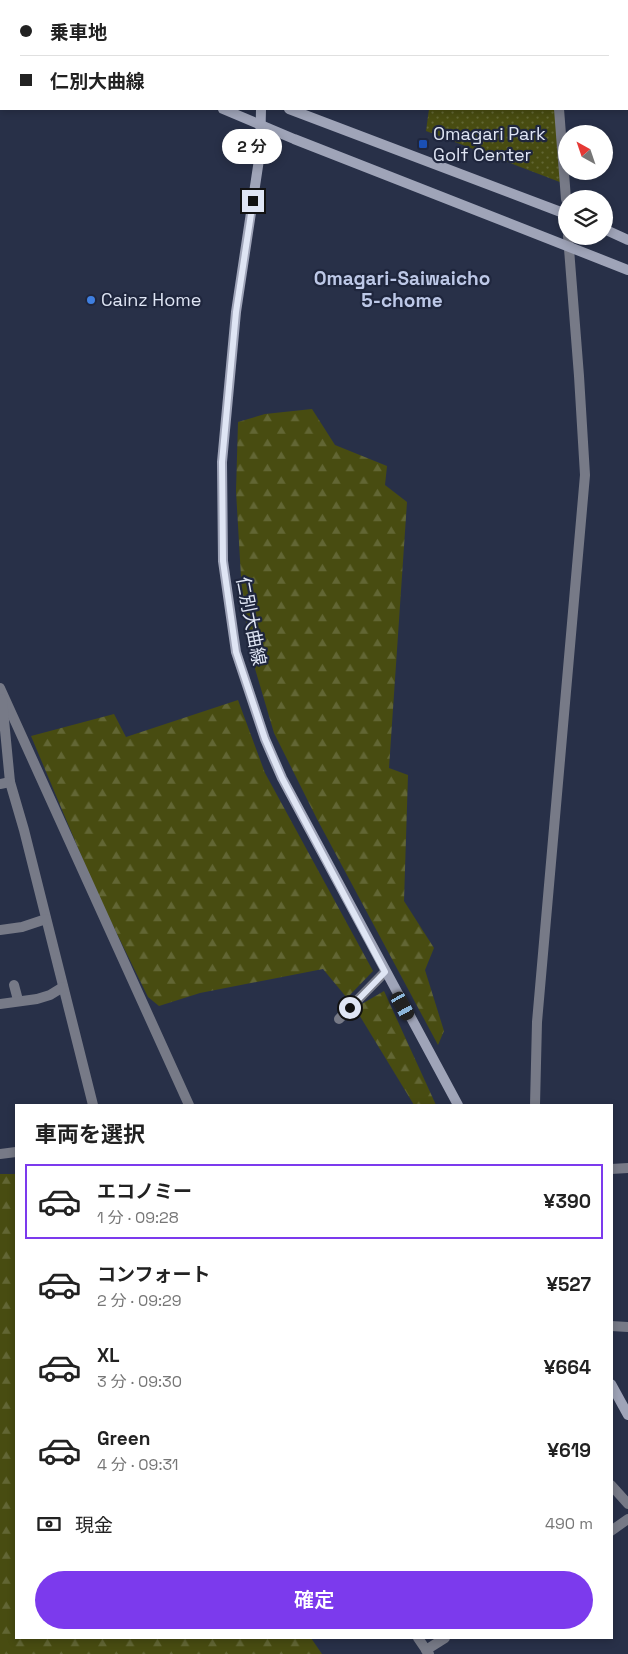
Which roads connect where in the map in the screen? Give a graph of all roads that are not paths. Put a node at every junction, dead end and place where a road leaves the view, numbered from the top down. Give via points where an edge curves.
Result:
1 (225, 110) edge
2 (261, 110) edge
3 (292, 110) edge
4 (560, 110) edge
5 (261, 125) junction
6 (565, 190) edge
7 (558, 211) edge
8 (613, 233) edge
9 (558, 237) edge
10 (628, 240) edge
11 (568, 245) edge
12 (576, 245) edge
13 (628, 270) edge
14 (0, 689) edge
15 (2, 721) edge
16 (5, 783) edge
17 (46, 919) junction
18 (0, 930) edge
19 (385, 972) junction
20 (14, 985) dead end
21 (63, 987) junction
22 (18, 1000) junction
23 (0, 1004) edge
24 (339, 1019) dead end
25 (93, 1104) edge
26 (189, 1104) edge
27 (457, 1104) edge
28 (535, 1104) edge
29 (15, 1152) edge
30 (0, 1154) edge
31 (628, 1168) edge
32 (613, 1169) edge
33 (613, 1326) edge
34 (628, 1326) edge
35 (613, 1388) edge
36 (628, 1414) edge
37 (613, 1487) edge
38 (628, 1504) edge
39 (628, 1520) edge
40 (613, 1530) edge
41 (419, 1639) edge
42 (444, 1639) edge
43 (428, 1652) edge

1 - 5 main road
2 - 5 main road, 仁別大曲線
3 - 7 main road
4 - 6 street
5 - 9 main road
5 - 19 main road, 仁別大曲線 via 260,153 236,312 222,462 223,561 236,652 265,739 282,778
8 - 10 main road
11 - 28 street via 585,474 537,1022
12 - 13 main road
14 - 15 street
14 - 26 street
15 - 16 street
16 - 17 street
17 - 18 street
17 - 21 street
19 - 24 street
19 - 27 main road, 仁別大曲線
20 - 22 street
21 - 22 street via 50,996
21 - 25 street
22 - 23 street
29 - 30 street
31 - 32 street
33 - 34 street
35 - 36 main road
37 - 38 street
39 - 40 street
41 - 43 street
42 - 43 street

